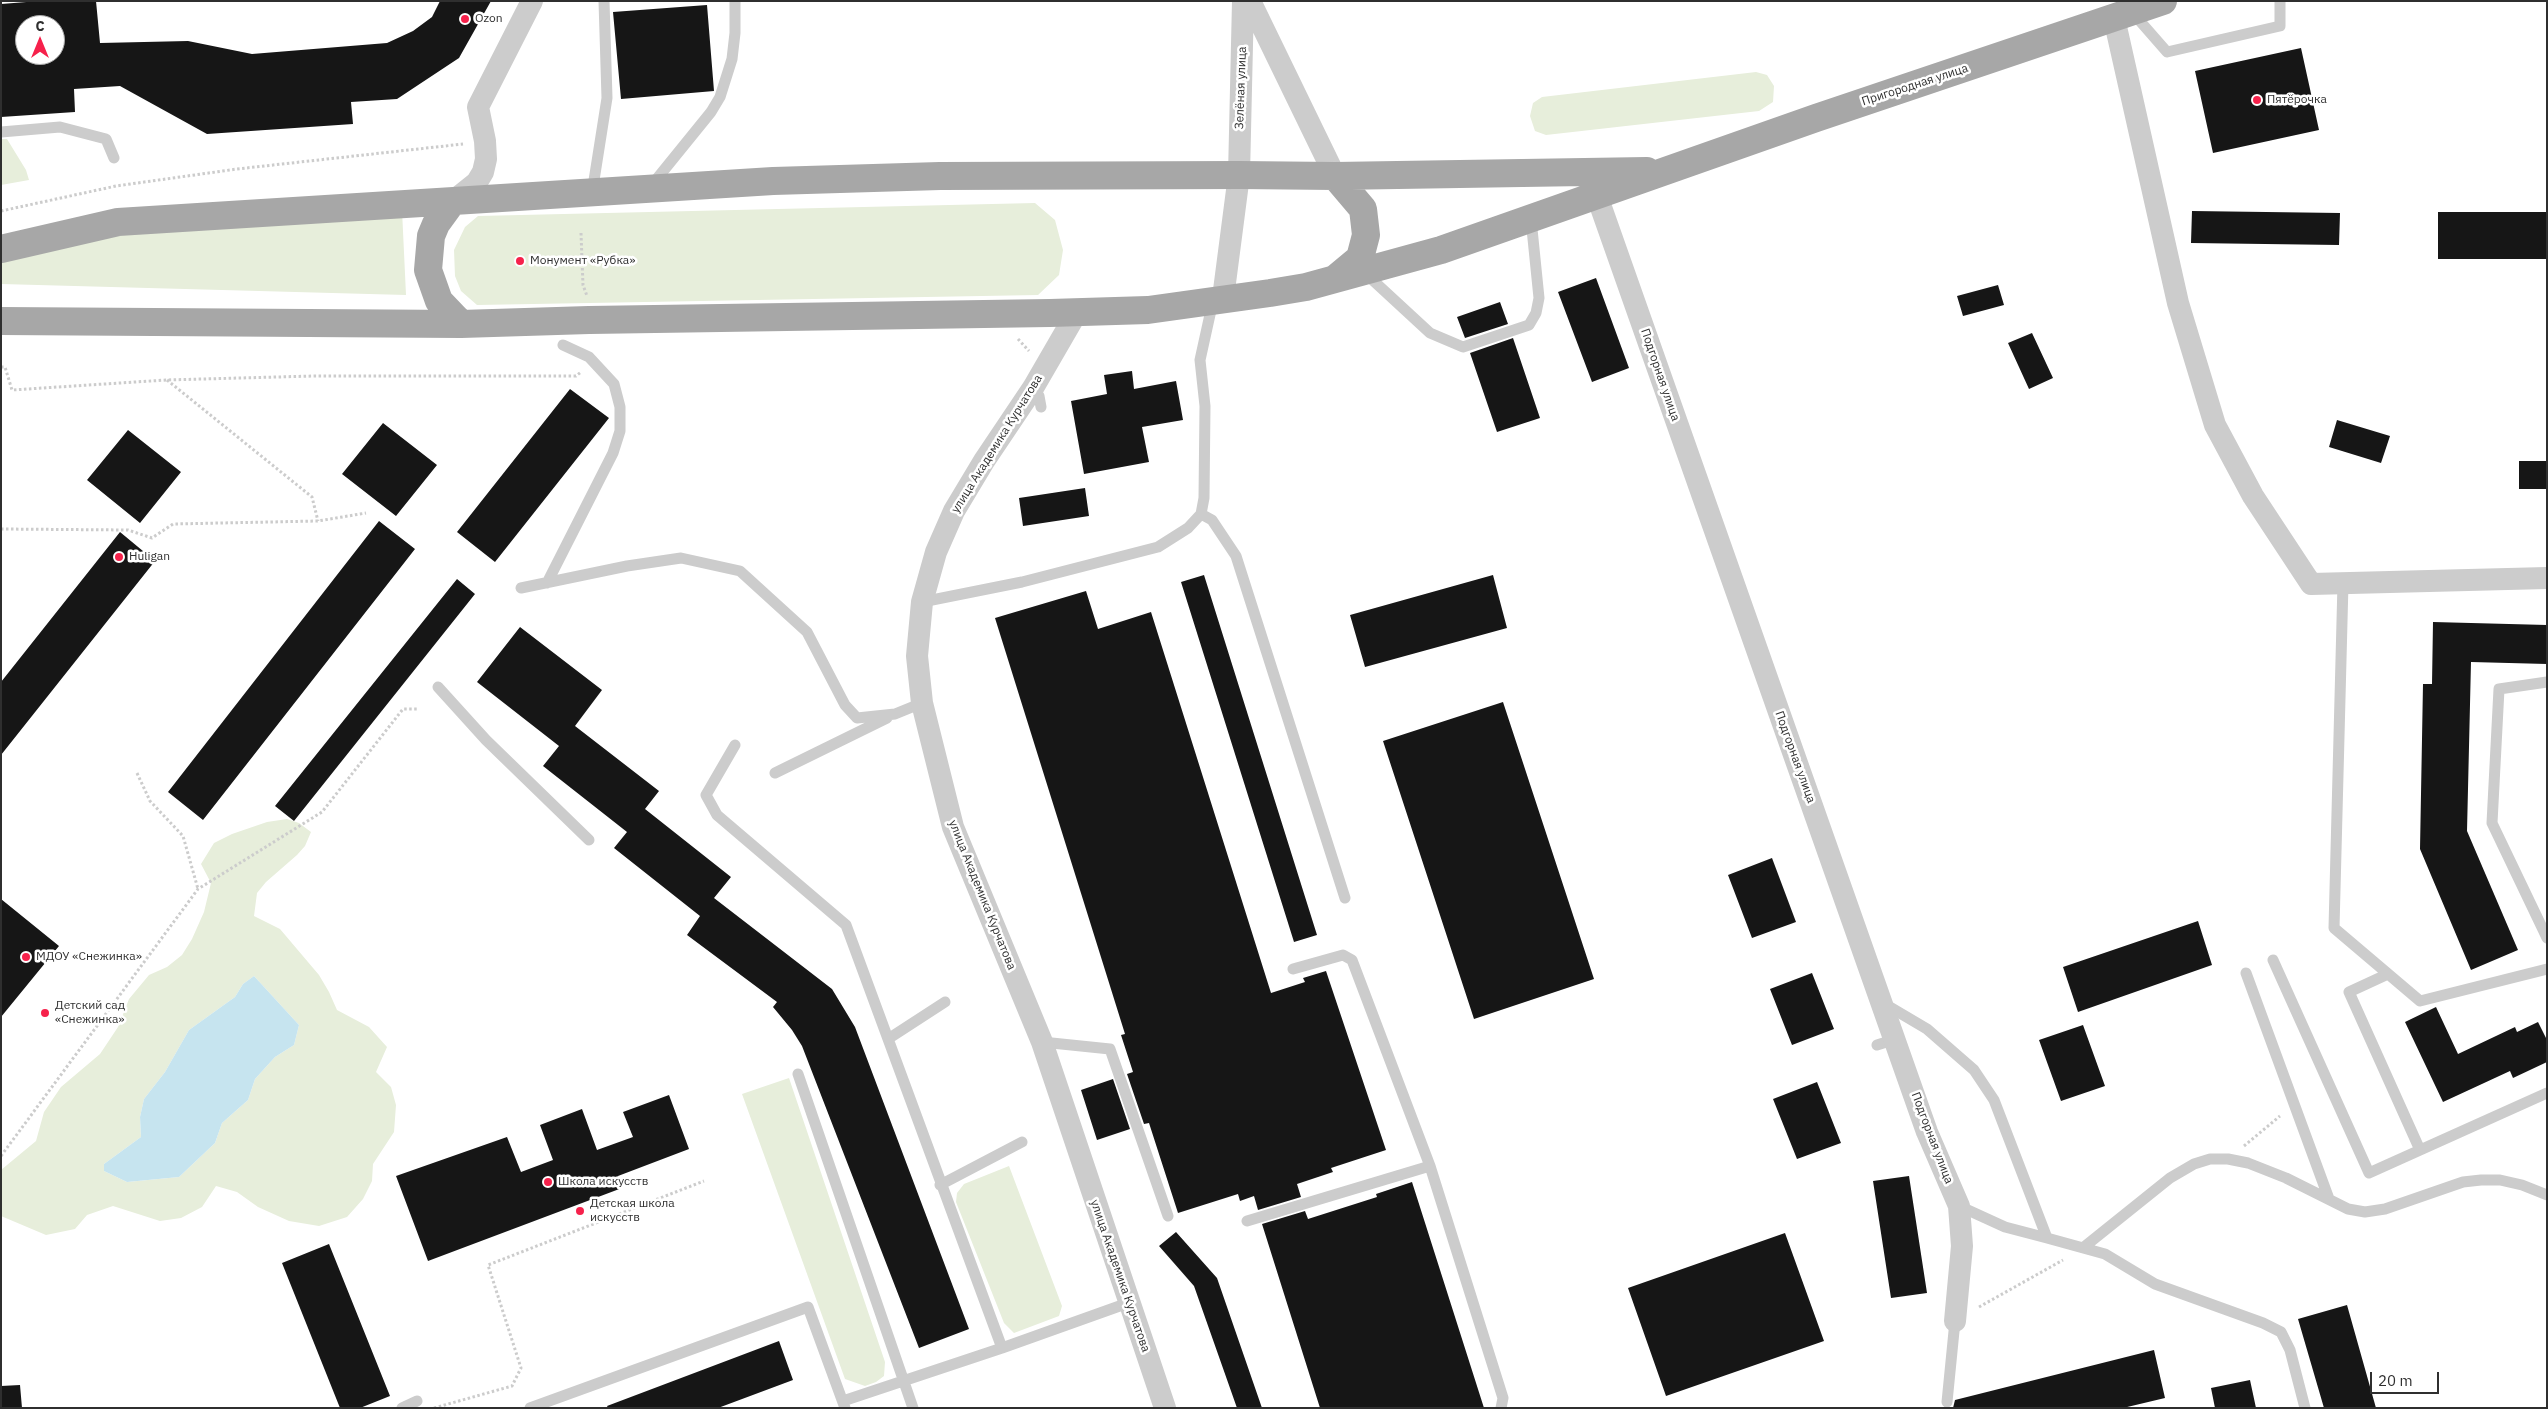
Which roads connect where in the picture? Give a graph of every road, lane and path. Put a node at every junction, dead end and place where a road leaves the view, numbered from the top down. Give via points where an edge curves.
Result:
1 (532, 1) edge
2 (604, 1) edge
3 (735, 1) edge
4 (1243, 1) edge
5 (1250, 1) edge
6 (2163, 1) edge
7 (2280, 1) edge
8 (2123, 15) junction
9 (1, 132) edge
10 (485, 141) junction
11 (114, 158) dead end
12 (1668, 171) junction
13 (1239, 174) junction
14 (1335, 176) junction
15 (649, 189) junction
16 (592, 193) junction
17 (1596, 196) junction
18 (452, 202) junction
19 (1, 211) edge
20 (1530, 219) junction
21 (582, 233) dead end
22 (1, 249) edge
23 (1364, 272) junction
24 (1334, 280) junction
25 (1218, 299) junction
26 (1077, 312) junction
27 (589, 320) junction
28 (1, 321) edge
29 (460, 324) junction
30 (563, 345) dead end
31 (588, 357) junction
32 (1, 368) edge
33 (166, 380) junction
34 (366, 513) dead end
35 (1201, 514) junction
36 (318, 521) junction
37 (1, 529) edge
38 (2547, 578) edge
39 (546, 583) junction
40 (2343, 583) junction
41 (521, 588) dead end
42 (922, 602) junction
43 (2547, 682) edge
44 (438, 687) dead end
45 (922, 703) junction
46 (418, 709) dead end
47 (895, 714) junction
48 (735, 745) dead end
49 (137, 773) dead end
50 (775, 773) dead end
51 (589, 840) dead end
52 (198, 889) junction
53 (1345, 898) dead end
54 (2547, 938) edge
55 (2273, 960) dead end
56 (1293, 969) dead end
57 (2547, 969) edge
58 (2246, 973) dead end
59 (2388, 974) junction
60 (945, 1002) dead end
61 (1883, 1003) junction
62 (888, 1039) junction
63 (1042, 1042) junction
64 (798, 1074) dead end
65 (2547, 1093) edge
66 (1022, 1142) dead end
67 (2420, 1150) junction
68 (1, 1156) edge
69 (1430, 1166) junction
70 (704, 1181) dead end
71 (940, 1185) junction
72 (2547, 1195) edge
73 (2329, 1199) junction
74 (1959, 1206) junction
75 (1168, 1216) dead end
76 (1247, 1221) dead end
77 (2047, 1238) junction
78 (2084, 1247) junction
79 (1128, 1303) junction
80 (1955, 1321) junction
81 (1002, 1348) junction
82 (904, 1382) junction
83 (417, 1401) dead end
84 (1947, 1402) dead end
85 (844, 1405) edge
86 (402, 1408) edge
87 (434, 1408) edge
88 (530, 1408) edge
89 (912, 1408) edge
90 (1165, 1408) edge
91 (1501, 1408) edge
92 (2305, 1408) edge

1 - 10 street via 478,107
2 - 16 lane via 607,98
3 - 15 lane via 732,59 720,97
4 - 13 street, Зелёная улица
5 - 14 street
6 - 8 main road, Пригородная улица
7 - 8 lane via 2280,26 2168,52
8 - 12 main road, Пригородная улица
8 - 40 street via 2178,303 2215,425 2253,496 2311,584
9 - 11 lane via 60,127 106,139
10 - 18 street via 483,172 477,182
10 - 19 path via 116,186
12 - 14 main road
12 - 17 main road, Пригородная улица
13 - 14 main road
13 - 15 main road via 940,176
13 - 25 street, Зелёная улица
14 - 24 main road via 1363,209 1366,235 1360,258
15 - 16 main road
16 - 18 main road
17 - 20 main road, Пригородная улица
17 - 61 street, Подгорная улица
18 - 22 main road via 118,222
18 - 29 main road via 431,236 428,270 439,301
20 - 23 main road, Пригородная улица
20 - 23 lane via 1539,298 1536,314 1529,325 1463,346 1430,333
21 - 27 path
23 - 24 main road, Пригородная улица
24 - 25 main road, Пригородная улица
25 - 26 main road, Пригородная улица via 1148,310
25 - 35 lane via 1200,360 1205,406
26 - 27 main road, Пригородная улица
26 - 42 street, улица Академика Курчатова via 1037,398 984,461 954,510 936,552
27 - 29 main road, Пригородная улица
28 - 29 main road, Пригородная улица
30 - 31 lane
31 - 33 path via 585,369 576,376 314,376
31 - 39 lane via 614,384 620,407 620,431 613,453
32 - 33 path via 5,367 12,390
33 - 36 path via 312,497
34 - 36 path
35 - 42 lane via 1188,528 1158,547 1022,582
35 - 53 lane via 1212,520 1236,556
36 - 37 path via 173,524 152,538 128,530
38 - 40 street
39 - 41 lane
39 - 47 lane via 681,558 740,571 807,632 845,705 857,718
40 - 59 lane via 2334,928
42 - 45 street, улица Академика Курчатова via 917,656
43 - 54 lane via 2499,689 2492,823
44 - 51 lane via 486,740
45 - 47 lane
45 - 63 street, улица Академика Курчатова via 953,827
46 - 52 path via 403,709 322,812
47 - 50 lane
48 - 62 lane via 706,794 716,815 846,925
49 - 52 path via 150,802 183,836
52 - 68 path
55 - 67 lane via 2368,1173
56 - 69 lane via 1343,955 1352,960
57 - 59 lane via 2420,1001
58 - 73 lane
59 - 67 lane via 2349,992
60 - 62 lane
61 - 74 street, Подгорная улица via 1886,1042
61 - 77 lane via 1927,1028 1974,1070 1994,1100
62 - 71 lane
63 - 75 lane via 1110,1048
63 - 79 street, улица Академика Курчатова
64 - 82 lane
65 - 67 lane
66 - 71 lane
69 - 76 lane
69 - 91 lane via 1503,1398
70 - 87 path via 488,1265 521,1368 512,1386
71 - 81 lane
72 - 73 lane via 2500,1180 2481,1180 2463,1182 2385,1209 2365,1212 2348,1209
73 - 78 lane via 2248,1163 2210,1159 2170,1178
74 - 77 lane via 2005,1227
74 - 80 street, Подгорная улица via 1962,1246
77 - 78 lane
78 - 80 path
78 - 92 lane via 2106,1254 2155,1284 2280,1332 2290,1350
79 - 81 lane
79 - 90 street, улица Академика Курчатова
80 - 84 lane
81 - 82 lane
82 - 85 lane
82 - 89 lane
83 - 86 lane
85 - 88 lane via 808,1307

